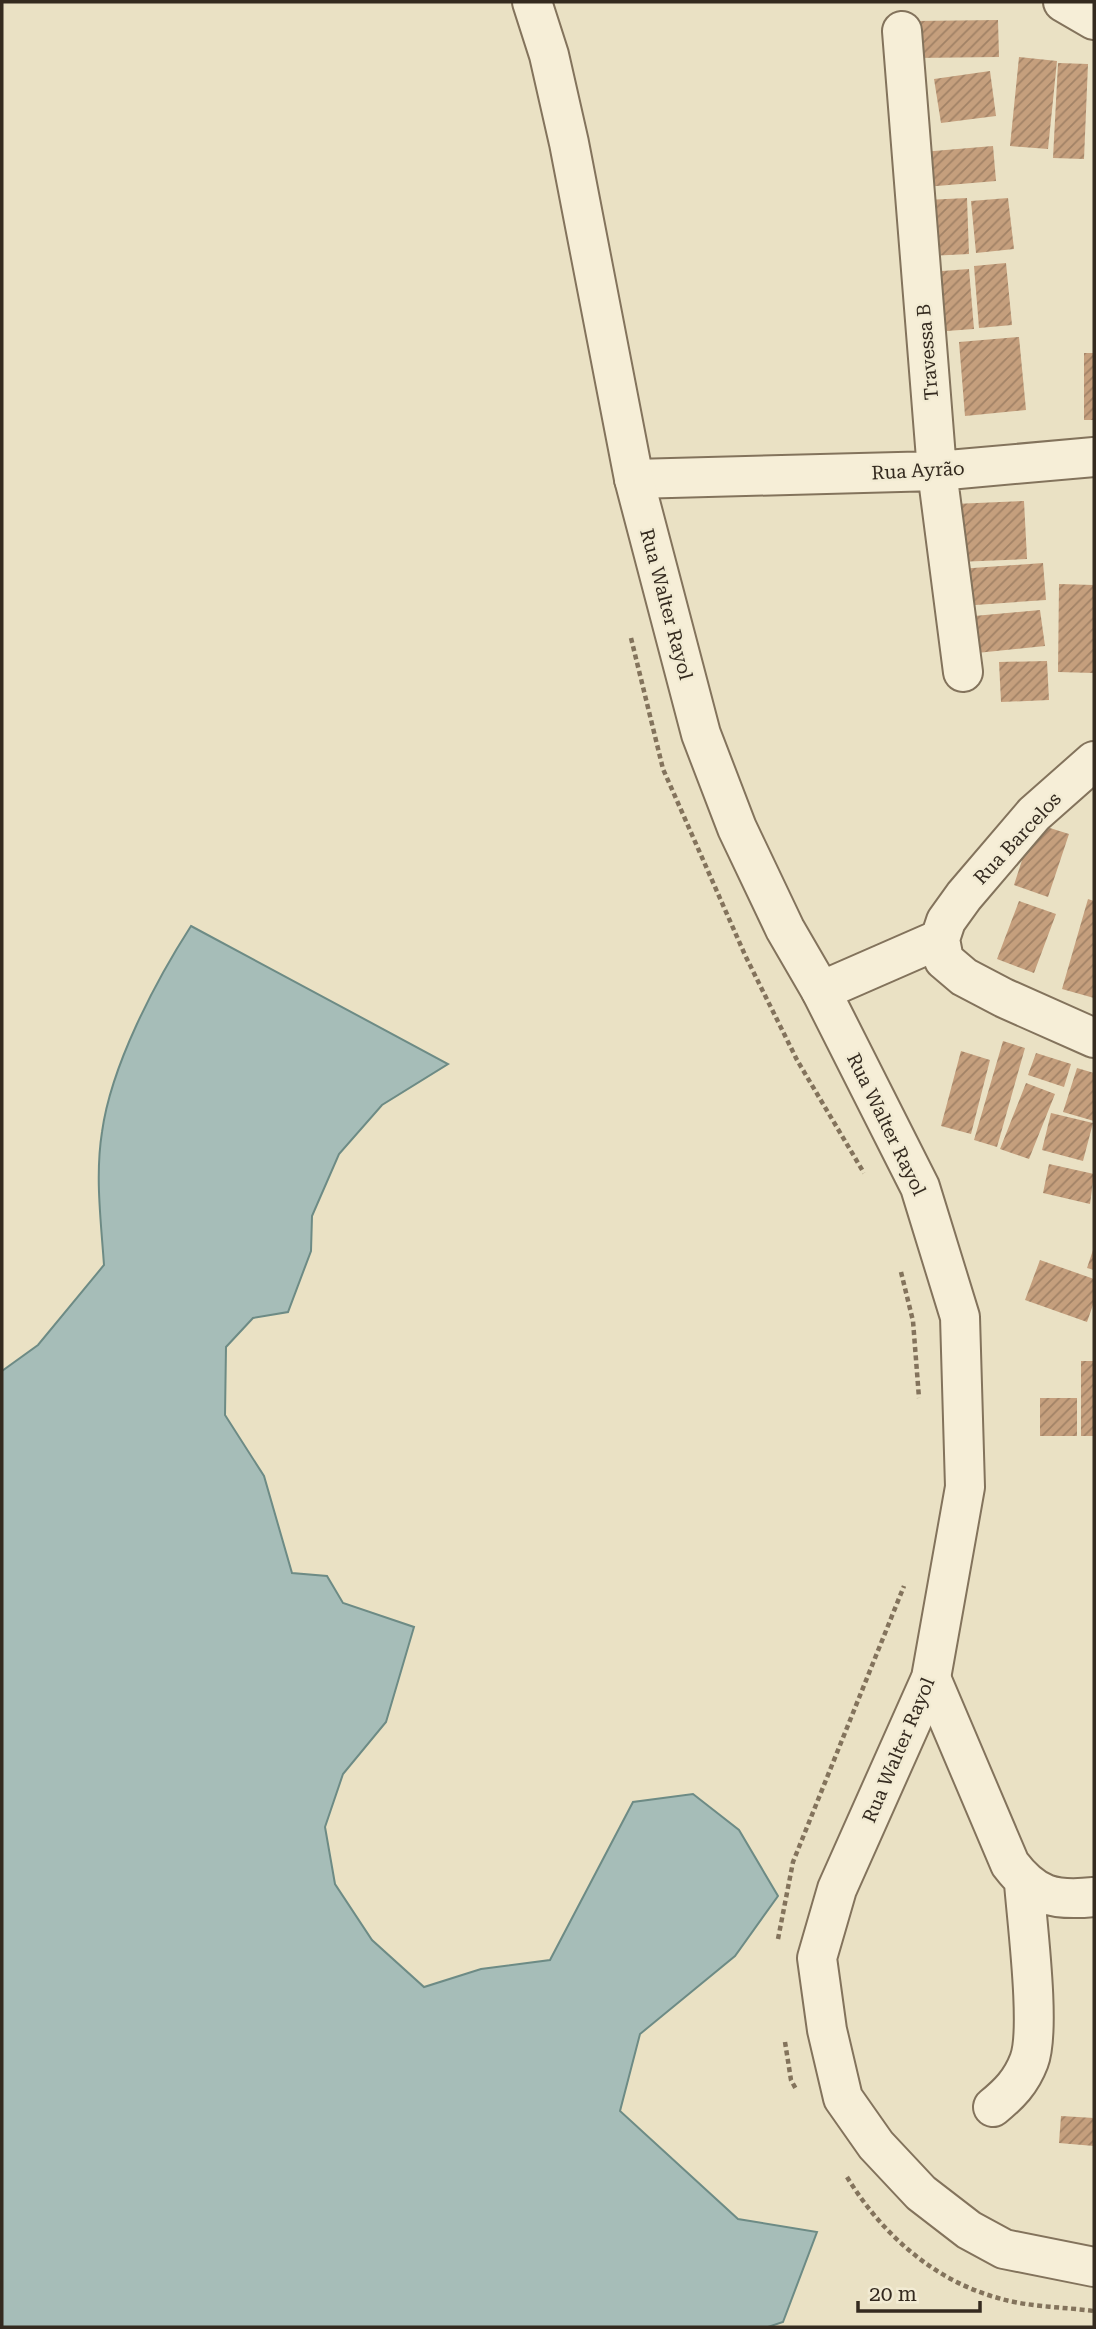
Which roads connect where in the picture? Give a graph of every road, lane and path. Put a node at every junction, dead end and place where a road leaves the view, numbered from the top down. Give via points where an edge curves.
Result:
1 (532, 2) edge
2 (1063, 2) edge
3 (1094, 20) edge
4 (902, 31) dead end
5 (1094, 457) edge
6 (937, 471) junction
7 (634, 479) junction
8 (629, 630) dead end
9 (963, 672) dead end
10 (1094, 761) edge
11 (943, 930) junction
12 (821, 991) junction
13 (1094, 1038) edge
14 (871, 1184) dead end
15 (900, 1270) dead end
16 (920, 1410) dead end
17 (906, 1578) dead end
18 (931, 1678) junction
19 (1024, 1883) junction
20 (1094, 1897) edge
21 (778, 1945) dead end
22 (785, 2039) dead end
23 (804, 2102) dead end
24 (993, 2108) dead end
25 (841, 2167) dead end
26 (1083, 2266) edge
27 (1094, 2311) edge

1 - 7 street, Rua Walter Rayol via 569,143
2 - 3 street
4 - 6 street, Travessa B
5 - 6 street, Rua Ayrão
6 - 7 street, Rua Ayrão
6 - 9 street, Travessa B
7 - 12 street, Rua Walter Rayol via 701,734 737,828 785,929
8 - 14 path via 663,769 786,1037
10 - 11 street, Rua Barcelos via 998,853
11 - 12 street
11 - 13 street via 944,960 964,977
12 - 18 street, Rua Walter Rayol via 920,1187 960,1317 965,1487
15 - 16 path via 913,1321
17 - 21 path via 793,1862
18 - 19 street via 1010,1864
18 - 26 street, Rua Walter Rayol via 837,1889 817,1958 843,2098 876,2146 921,2193 969,2230 1004,2249
19 - 20 street via 1043,1895 1069,1900
19 - 24 street via 1034,2025 1030,2059 1016,2087
22 - 23 path via 791,2080
25 - 27 path via 884,2228 935,2272 999,2298

